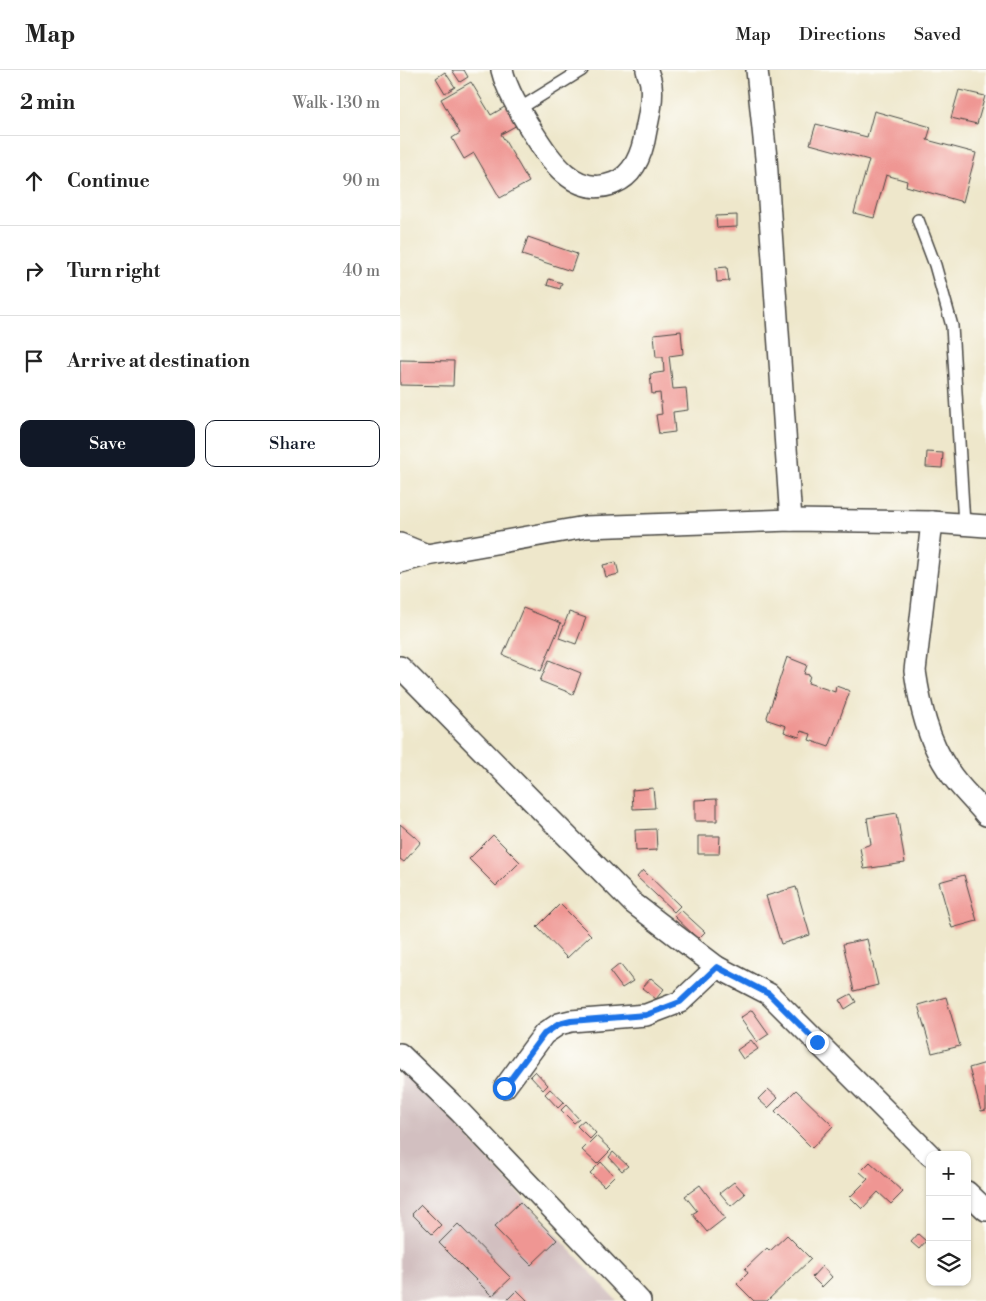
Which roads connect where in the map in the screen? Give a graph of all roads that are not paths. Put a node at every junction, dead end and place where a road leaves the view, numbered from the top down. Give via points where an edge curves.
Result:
1 (502, 70) edge
2 (582, 70) edge
3 (647, 70) edge
4 (757, 70) edge
5 (519, 109) junction
6 (918, 220) dead end
7 (791, 520) junction
8 (932, 522) junction
9 (964, 524) junction
10 (986, 526) edge
11 (400, 544) edge
12 (427, 555) junction
13 (400, 562) edge
14 (400, 666) edge
15 (986, 815) edge
16 (717, 967) junction
17 (400, 1054) edge
18 (504, 1088) dead end
19 (926, 1151) edge
20 (971, 1196) edge
21 (986, 1210) edge
22 (640, 1301) edge

1 - 5 street
2 - 5 lane
3 - 5 street via 652,85 644,146 633,169 620,181 604,188 587,186 566,175 550,159
4 - 7 street
6 - 9 lane via 952,326
7 - 8 street
7 - 12 street via 584,527
8 - 9 street
8 - 15 street via 915,671 918,694 924,720 949,772
9 - 10 street
11 - 12 street
12 - 13 street
14 - 16 street via 633,902
16 - 18 street via 680,1002 646,1015 559,1024 544,1034
16 - 19 street via 769,994
17 - 22 street via 460,1112
20 - 21 street

